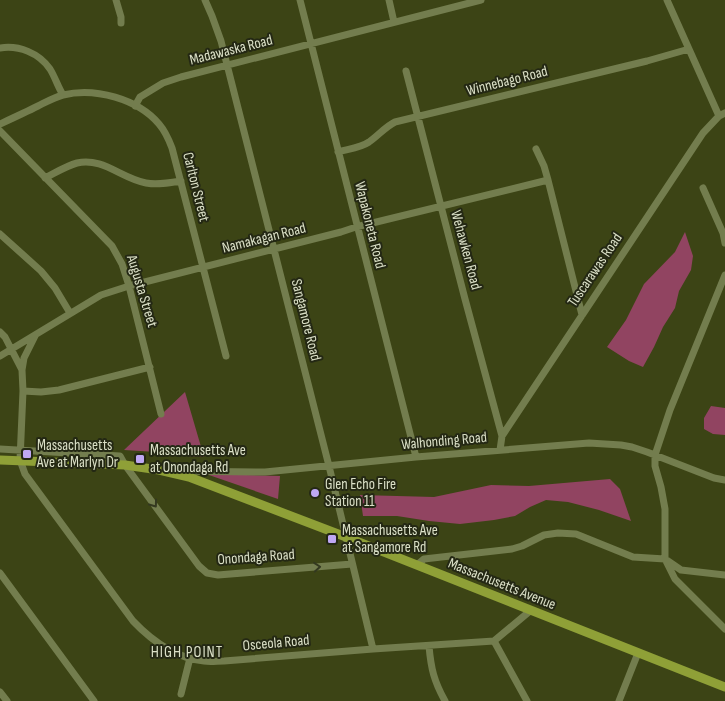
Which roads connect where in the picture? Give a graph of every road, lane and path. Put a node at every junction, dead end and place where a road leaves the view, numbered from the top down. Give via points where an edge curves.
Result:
1 (116, 0) edge
2 (205, 0) edge
3 (300, 0) edge
4 (389, 0) edge
5 (479, 0) edge
6 (667, 0) edge
7 (394, 22) junction
8 (121, 23) dead end
9 (311, 44) junction
10 (0, 48) edge
11 (689, 49) junction
12 (227, 65) junction
13 (406, 71) dead end
14 (63, 95) junction
15 (135, 106) junction
16 (722, 115) edge
17 (418, 117) junction
18 (0, 124) edge
19 (0, 131) edge
20 (536, 149) dead end
21 (338, 152) junction
22 (45, 178) junction
23 (548, 180) junction
24 (180, 181) junction
25 (703, 188) dead end
26 (440, 206) junction
27 (356, 227) junction
28 (0, 234) edge
29 (725, 243) edge
30 (273, 250) junction
31 (203, 268) junction
32 (725, 275) edge
33 (129, 286) junction
34 (70, 313) junction
35 (582, 315) junction
36 (0, 332) edge
37 (36, 334) junction
38 (12, 349) junction
39 (0, 356) edge
40 (226, 356) dead end
41 (150, 367) junction
42 (22, 370) junction
43 (23, 391) junction
44 (161, 414) dead end
45 (502, 436) junction
46 (0, 449) edge
47 (20, 450) junction
48 (500, 450) junction
49 (655, 455) junction
50 (416, 457) junction
51 (0, 460) edge
52 (20, 460) junction
53 (125, 465) junction
54 (329, 466) junction
55 (159, 470) junction
56 (725, 480) edge
57 (346, 537) junction
58 (665, 559) junction
59 (352, 564) junction
60 (418, 565) junction
61 (0, 573) edge
62 (725, 575) edge
63 (530, 611) junction
64 (725, 629) edge
65 (494, 641) junction
66 (429, 646) junction
67 (373, 649) junction
68 (638, 653) junction
69 (190, 658) junction
70 (725, 687) edge
71 (0, 692) edge
72 (181, 694) dead end
73 (7, 701) edge
74 (94, 701) edge
75 (445, 701) edge
76 (527, 701) edge
77 (619, 701) edge

1 - 8 street
2 - 12 street, Sangamore Road
3 - 9 street, Wapakoneta Road
4 - 7 street
5 - 7 street, Madawaska Road
6 - 11 street
7 - 9 street, Madawaska Road
9 - 12 street, Madawaska Road
9 - 21 street, Wapakoneta Road
10 - 14 street via 21,48 40,58 50,68
11 - 16 street
11 - 17 street, Winnebago Road
12 - 15 street, Madawaska Road via 163,83 140,97
12 - 30 street, Sangamore Road
13 - 17 street, Wehawken Road
14 - 15 street via 98,93
14 - 18 street
15 - 24 street, Carlton Street via 150,115 166,133
16 - 35 street, Tuscarawas Road via 703,133
17 - 21 street, Winnebago Road via 396,122 364,145
17 - 26 street, Wehawken Road
19 - 22 street, Augusta Street
20 - 23 street
21 - 27 street, Wapakoneta Road
22 - 24 street via 67,166 88,162 103,164 146,183
22 - 33 street, Augusta Street via 112,246
23 - 26 street, Namakagan Road
23 - 35 street
24 - 31 street, Carlton Street
25 - 29 street
26 - 27 street, Namakagan Road
26 - 45 street, Wehawken Road
27 - 30 street, Namakagan Road
27 - 50 street, Wapakoneta Road
28 - 34 street via 42,271
30 - 31 street, Namakagan Road
30 - 54 street, Sangamore Road
31 - 33 street, Namakagan Road
31 - 40 street, Carlton Street
32 - 49 street
33 - 34 street, Namakagan Road via 101,295
33 - 41 street, Augusta Street
34 - 37 street, Namakagan Road
35 - 45 street, Tuscarawas Road
36 - 38 street
37 - 38 street, Namakagan Road
37 - 42 street
38 - 39 street, Namakagan Road
38 - 42 street
41 - 43 street via 59,390
41 - 44 street, Augusta Street
42 - 43 street
43 - 47 street
45 - 48 street, Tuscarawas Road
46 - 47 street, Massachusetts Avenue
47 - 52 street
47 - 53 street, Massachusetts Avenue via 120,456
48 - 49 street, Walhonding Road via 606,444
48 - 50 street, Walhonding Road
49 - 56 street, Walhonding Road
49 - 58 street via 654,466 665,508
50 - 54 street, Walhonding Road
51 - 52 main road, Massachusetts Avenue
52 - 53 main road, Massachusetts Avenue
52 - 69 street, Osceola Road via 25,474 133,621 160,645
53 - 55 main road, Massachusetts Avenue
53 -> 59 street, Onondaga Road via 207,573 218,575
54 - 55 street, Walhonding Road via 265,472
54 - 57 street, Sangamore Road
55 - 57 main road, Massachusetts Avenue via 189,477
57 - 59 street, Sangamore Road
57 - 60 main road, Massachusetts Avenue
58 - 60 street via 633,557 576,534 558,533 544,535 512,549 424,559
58 - 62 street via 681,570
58 - 64 street via 675,579
59 - 67 street, Sangamore Road
60 - 63 main road, Massachusetts Avenue
61 - 74 street
63 - 65 street
63 - 68 main road, Massachusetts Avenue
65 - 66 street, Osceola Road
65 - 76 street
66 - 67 street, Osceola Road
66 - 75 street via 434,677
67 - 69 street, Osceola Road via 224,662
68 - 70 main road, Massachusetts Avenue
68 - 77 street
69 - 72 street
71 - 73 street

